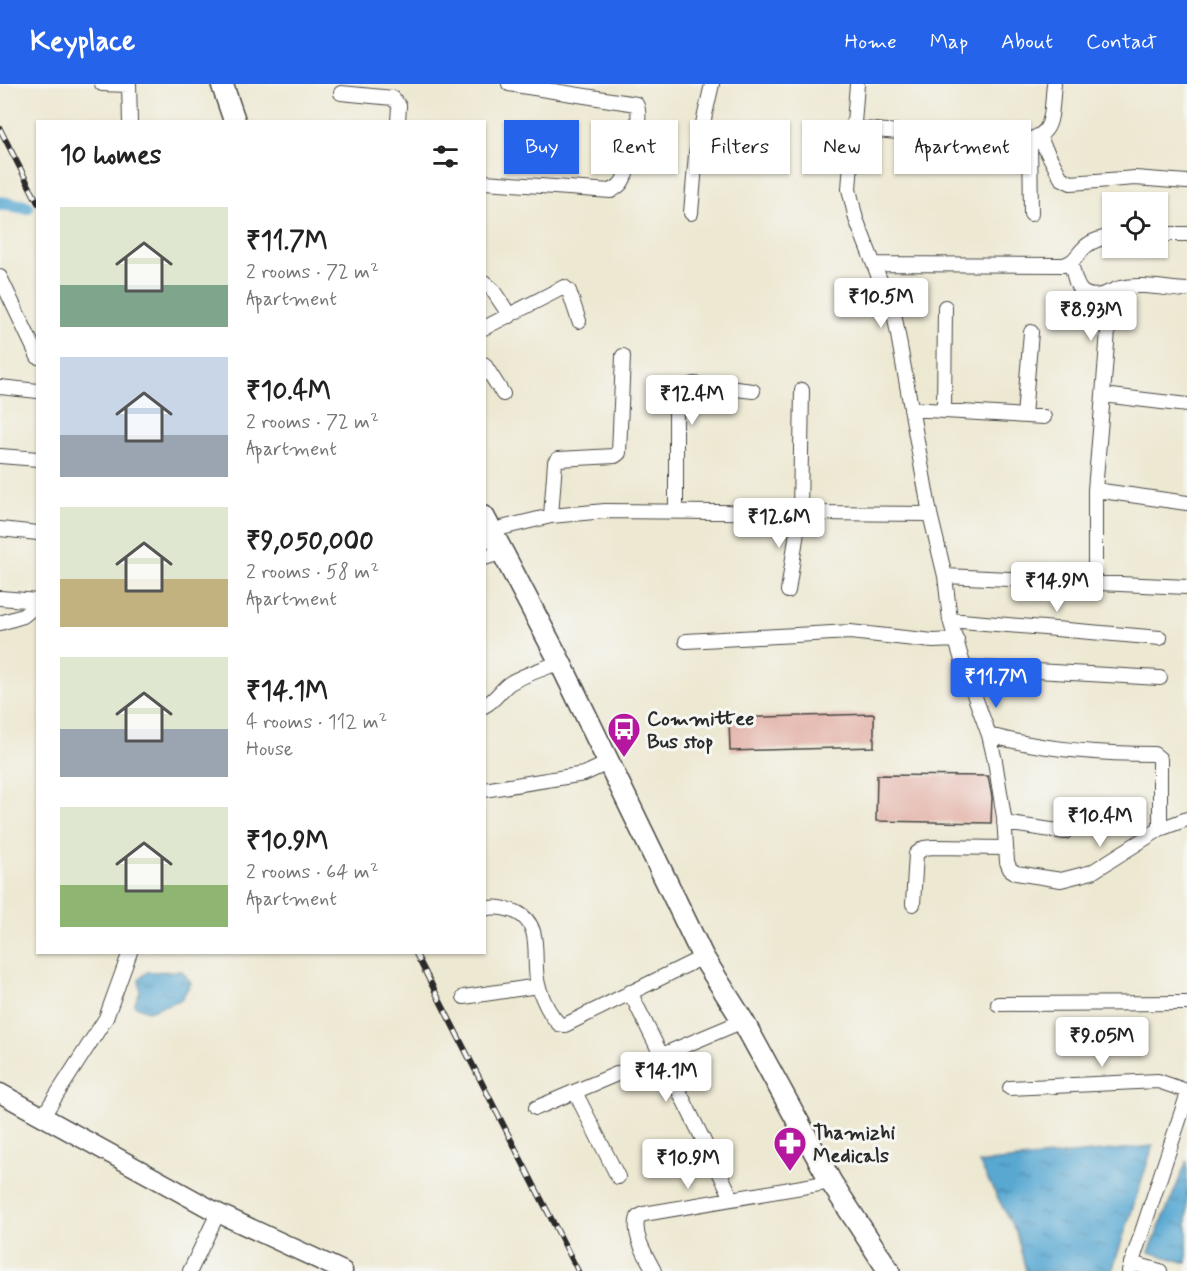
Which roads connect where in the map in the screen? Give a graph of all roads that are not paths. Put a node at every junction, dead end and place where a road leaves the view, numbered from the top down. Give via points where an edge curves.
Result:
1 (102, 84) edge
2 (222, 84) edge
3 (509, 84) edge
4 (712, 84) edge
5 (857, 84) edge
6 (1054, 84) edge
7 (129, 85) edge
8 (341, 93) dead end
9 (130, 120) edge
10 (233, 120) edge
11 (399, 120) edge
12 (854, 120) edge
13 (882, 131) edge
14 (1034, 139) junction
15 (850, 174) edge
16 (486, 182) edge
17 (1187, 182) edge
18 (691, 213) dead end
19 (1031, 214) dead end
20 (1168, 234) edge
21 (1187, 234) edge
22 (1102, 240) edge
23 (1071, 263) junction
24 (874, 264) junction
25 (0, 277) edge
26 (486, 284) edge
27 (1187, 290) edge
28 (1111, 292) junction
29 (945, 307) dead end
30 (0, 313) edge
31 (16, 315) junction
32 (510, 316) junction
33 (579, 321) dead end
34 (486, 327) edge
35 (1031, 332) dead end
36 (36, 353) edge
37 (623, 356) dead end
38 (486, 367) edge
39 (0, 387) edge
40 (802, 390) dead end
41 (36, 391) edge
42 (753, 391) dead end
43 (503, 394) dead end
44 (1103, 395) junction
45 (1187, 405) edge
46 (911, 409) junction
47 (944, 411) junction
48 (1024, 416) junction
49 (1044, 417) dead end
50 (0, 456) edge
51 (36, 459) edge
52 (1095, 490) junction
53 (1187, 503) edge
54 (676, 511) junction
55 (800, 512) junction
56 (930, 514) junction
57 (551, 516) junction
58 (489, 524) edge
59 (0, 529) edge
60 (36, 533) edge
61 (494, 555) edge
62 (945, 576) junction
63 (1095, 583) junction
64 (1187, 586) edge
65 (788, 591) dead end
66 (0, 598) edge
67 (36, 602) edge
68 (36, 604) edge
69 (950, 620) junction
70 (0, 623) edge
71 (1160, 638) dead end
72 (957, 640) junction
73 (686, 641) dead end
74 (560, 662) junction
75 (964, 667) junction
76 (1160, 678) dead end
77 (486, 705) edge
78 (989, 735) junction
79 (610, 762) junction
80 (486, 790) edge
81 (1187, 819) edge
82 (1004, 823) junction
83 (1160, 829) junction
84 (1065, 832) dead end
85 (1006, 848) junction
86 (913, 904) dead end
87 (486, 909) edge
88 (129, 954) edge
89 (703, 957) junction
90 (538, 986) junction
91 (630, 992) junction
92 (464, 997) dead end
93 (1187, 1003) edge
94 (998, 1004) dead end
95 (743, 1021) junction
96 (661, 1057) junction
97 (1010, 1088) dead end
98 (1187, 1091) edge
99 (575, 1092) junction
100 (0, 1093) edge
101 (1187, 1096) edge
102 (536, 1108) dead end
103 (43, 1116) junction
104 (618, 1177) dead end
105 (831, 1182) junction
106 (732, 1198) junction
107 (218, 1213) junction
108 (1130, 1267) edge
109 (190, 1271) edge
110 (343, 1271) edge
111 (654, 1271) edge
112 (890, 1271) edge
113 (1160, 1271) edge

1 - 7 street
2 - 10 highway
3 - 16 street via 636,104 639,110 635,143 623,181 611,191
4 - 18 street via 696,154
5 - 12 street
6 - 14 street via 1048,127
7 - 9 street
8 - 11 street via 393,98 399,106
13 - 14 street via 1012,142
14 - 17 street via 1066,182 1135,178
14 - 19 street
15 - 24 street via 856,219
20 - 21 street
22 - 23 street via 1089,244
23 - 24 street
23 - 28 street via 1083,292 1099,296
24 - 46 street via 895,318
25 - 31 street
26 - 32 street
27 - 28 street via 1134,287
28 - 44 street
29 - 47 street
30 - 31 street
31 - 36 street
32 - 33 street via 564,287
32 - 34 street
35 - 48 street
37 - 57 street via 619,453 558,459
38 - 43 street
39 - 41 street
40 - 55 street
42 - 54 street via 694,384 684,386 679,393
44 - 45 street
44 - 52 street
46 - 47 street
46 - 56 street
47 - 48 street
48 - 49 street
50 - 51 street
52 - 53 street
52 - 63 street
54 - 55 street
54 - 57 street
55 - 56 street
55 - 65 street
56 - 62 street
57 - 58 street
58 - 61 highway
59 - 60 street
61 - 74 highway
62 - 63 street
62 - 69 street
63 - 64 street
66 - 67 street
68 - 70 street via 23,616
69 - 71 street
69 - 72 street
72 - 73 street via 850,632
72 - 75 street
74 - 77 street via 512,682
74 - 79 highway
75 - 76 street
75 - 78 street
78 - 82 street
78 - 83 street via 1048,748 1154,754 1160,764
79 - 80 street via 584,774
79 - 89 highway
81 - 83 street
82 - 84 street
82 - 85 street
83 - 85 street via 1092,872 1061,880 1016,873 1007,862
85 - 86 street via 919,850
87 - 90 street via 505,908 529,921 535,942
88 - 103 street via 106,1018
89 - 91 street
89 - 95 highway
90 - 91 street via 554,1018 565,1025
90 - 92 street
91 - 96 street
93 - 94 street
95 - 96 street
95 - 105 highway
96 - 99 street
96 - 106 street
97 - 98 street via 1158,1081
99 - 102 street
99 - 104 street
100 - 103 main road
101 - 108 street
103 - 107 main road
105 - 106 street
105 - 112 highway
106 - 111 street via 638,1217 636,1233
107 - 109 street
107 - 110 main road
108 - 113 street

